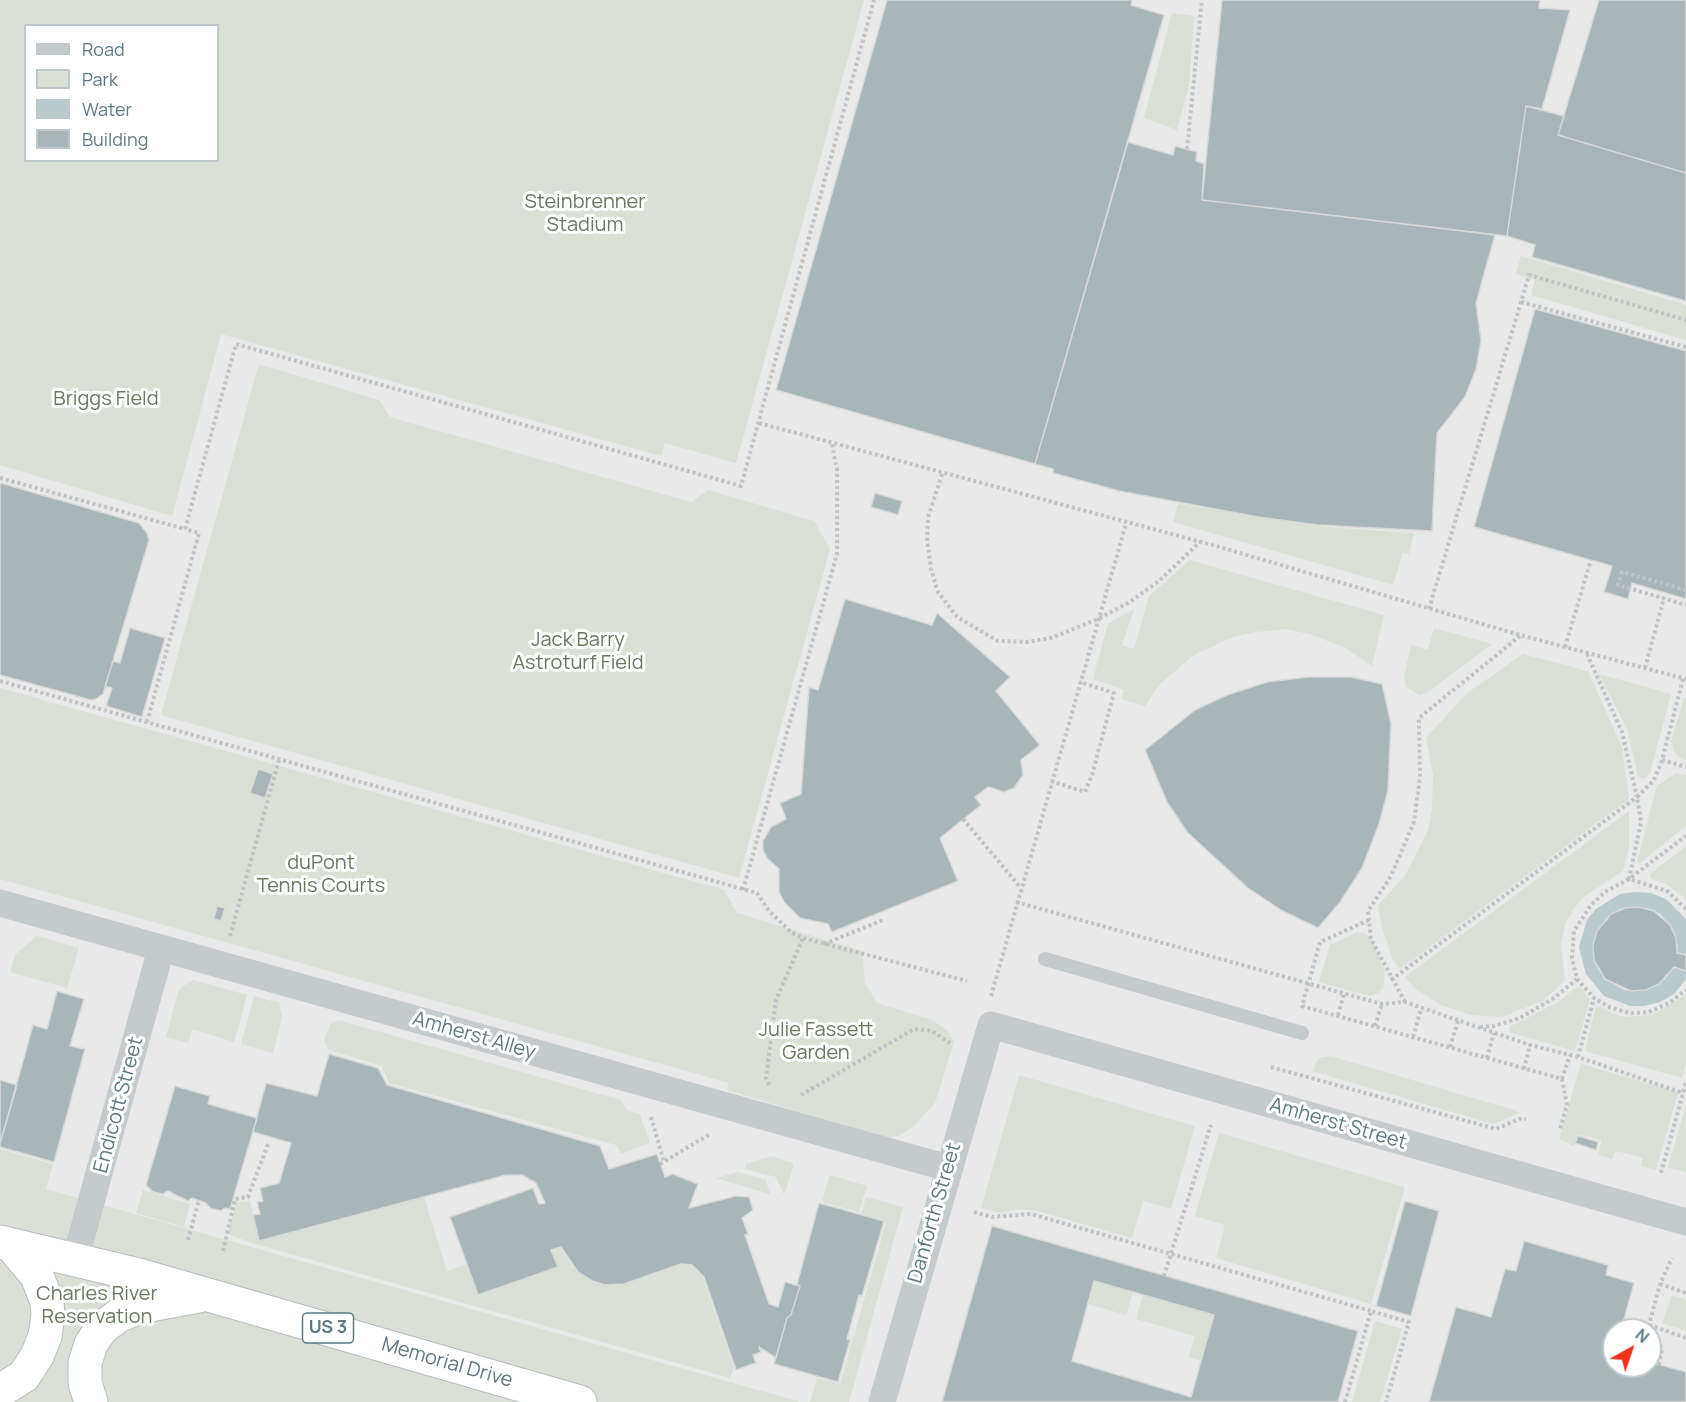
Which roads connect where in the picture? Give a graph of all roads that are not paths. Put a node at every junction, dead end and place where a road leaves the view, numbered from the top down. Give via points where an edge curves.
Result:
1 (0, 903) edge
2 (161, 949) junction
3 (1045, 959) dead end
4 (991, 1025) joint
5 (1302, 1033) dead end
6 (948, 1168) junction
7 (1686, 1222) edge
8 (6, 1244) edge
9 (75, 1260) junction
10 (209, 1295) junction
11 (0, 1390) edge
12 (91, 1402) edge
13 (580, 1402) edge
14 (882, 1402) edge

1 - 2 street, Amherst Alley
2 - 6 street, Amherst Alley
2 - 9 street, Endicott Street
3 - 5 lane
4 - 6 street, Danforth Street
4 - 7 street, Amherst Street
6 - 14 street, Danforth Street
8 - 9 highway, Memorial Drive / US 3
8 - 11 highway via 37,1276 48,1315 37,1356 24,1376
9 - 10 highway, Memorial Drive / US 3
10 - 12 highway via 139,1307 102,1328 85,1363 85,1383
10 - 13 highway, Memorial Drive / US 3

